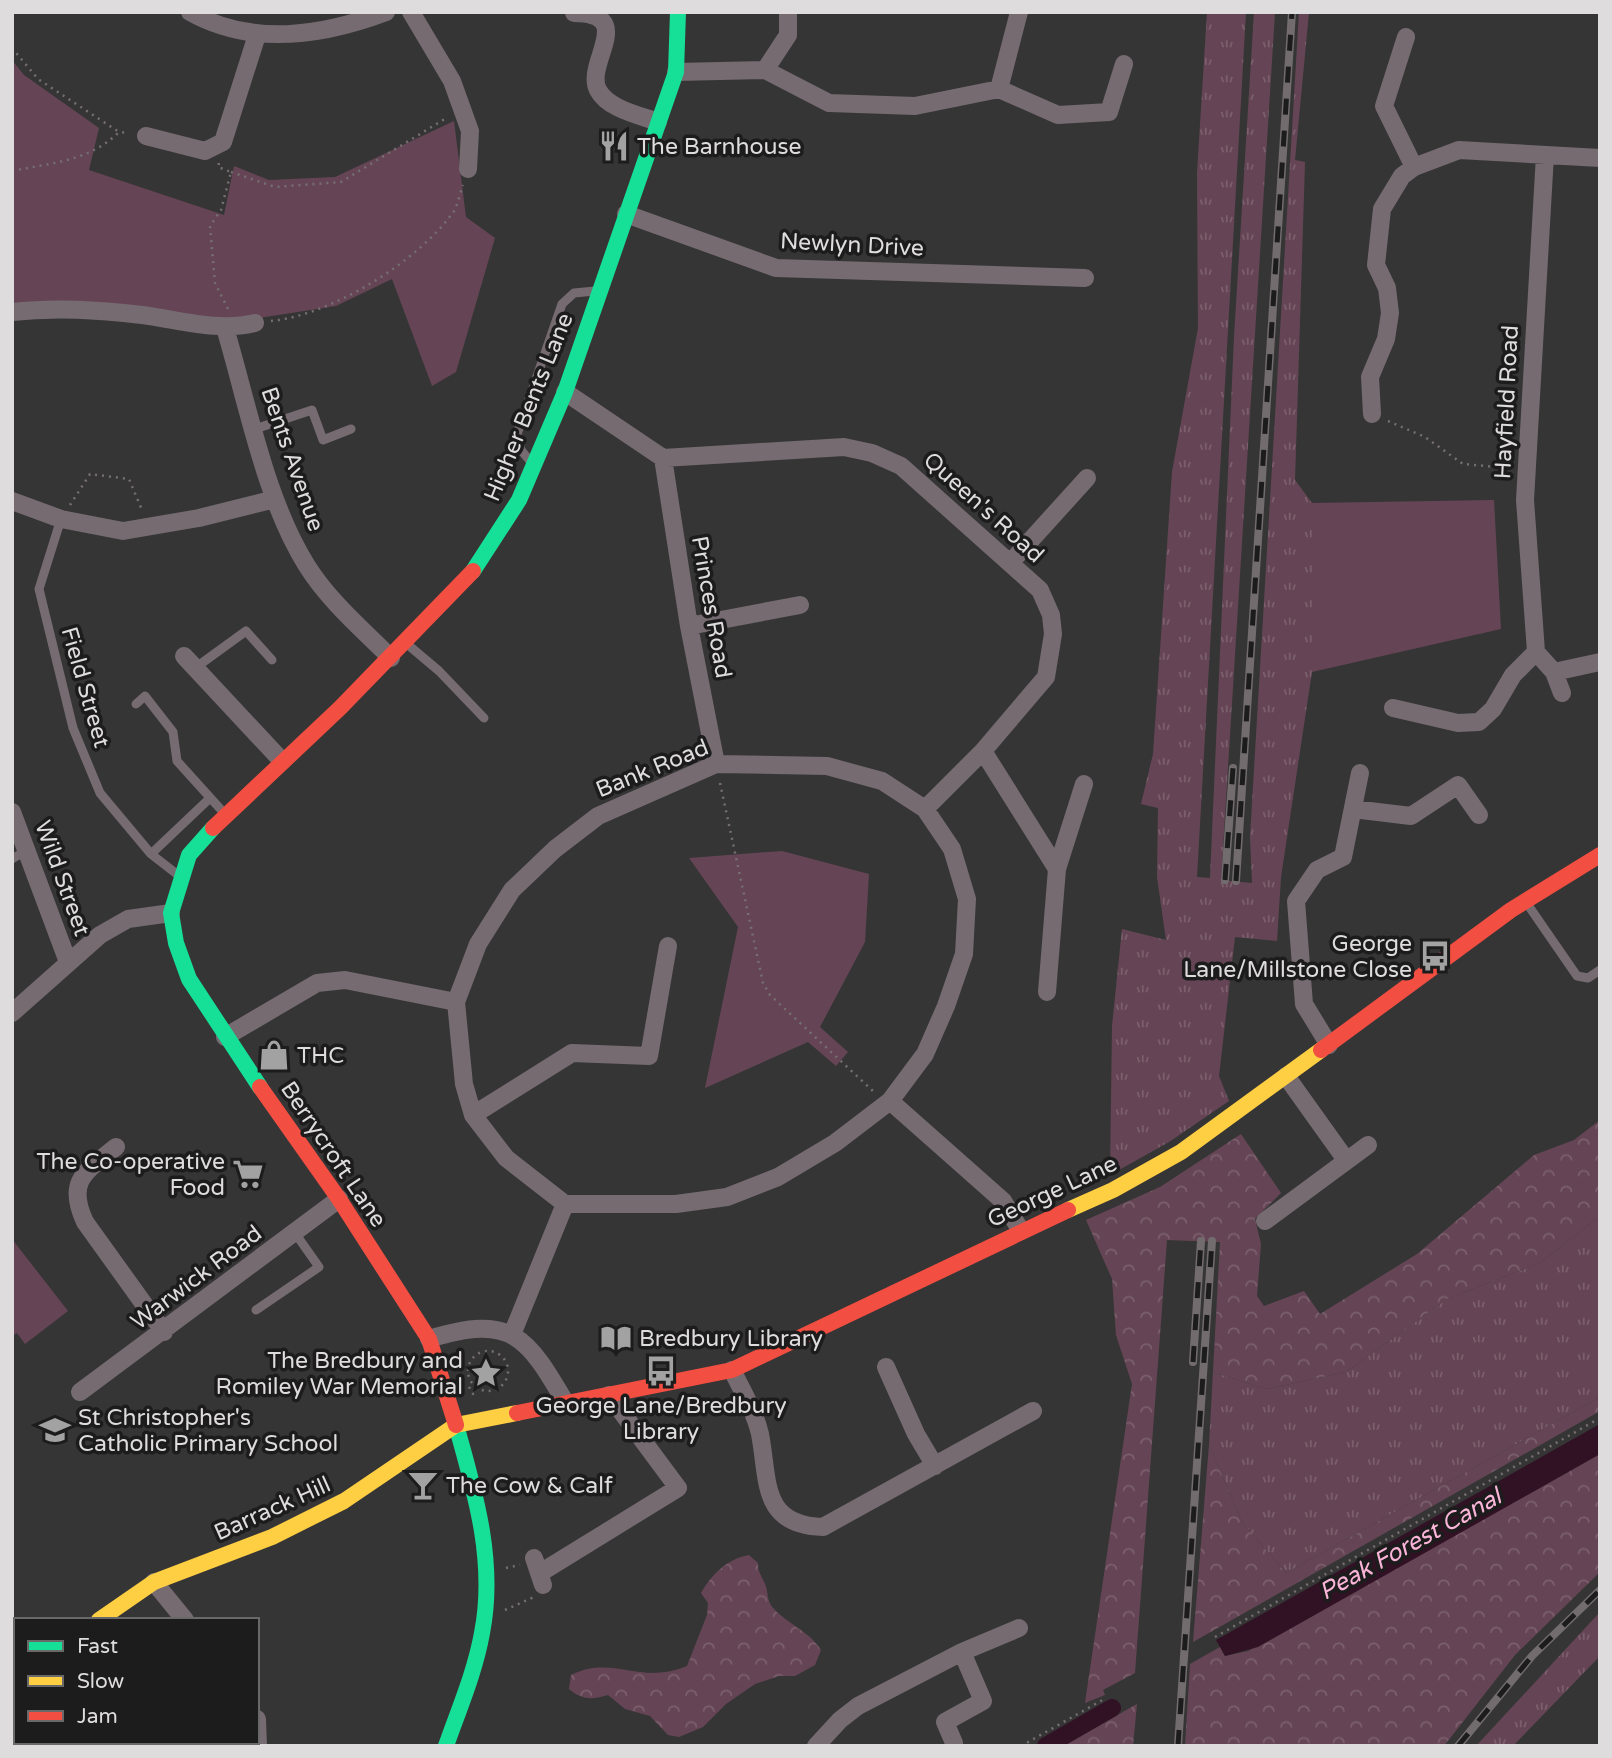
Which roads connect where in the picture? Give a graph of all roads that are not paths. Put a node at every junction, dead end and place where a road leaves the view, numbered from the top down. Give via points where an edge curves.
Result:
1 (190, 12) edge
2 (386, 12) edge
3 (411, 12) edge
4 (574, 12) edge
5 (678, 12) edge
6 (788, 12) edge
7 (1019, 12) edge
8 (212, 18) edge
9 (257, 35) junction
10 (1406, 37) dead end
11 (1124, 64) dead end
12 (765, 70) junction
13 (676, 72) junction
14 (999, 89) junction
15 (659, 122) junction
16 (146, 136) road end
17 (1545, 155) junction
18 (1600, 158) edge
19 (1414, 167) junction
20 (468, 169) road end
21 (626, 214) junction
22 (1085, 278) dead end
23 (600, 291) junction
24 (12, 312) edge
25 (255, 323) road end
26 (231, 328) junction
27 (565, 391) junction
28 (1371, 414) road end
29 (255, 429) junction
30 (351, 429) dead end
31 (663, 458) junction
32 (534, 465) junction
33 (1087, 478) dead end
34 (275, 499) junction
35 (12, 501) edge
36 (61, 519) junction
37 (1011, 562) junction
38 (800, 606) dead end
39 (689, 626) junction
40 (406, 643) junction
41 (1536, 652) junction
42 (390, 658) junction
43 (272, 660) dead end
44 (189, 662) joint
45 (1600, 662) edge
46 (1554, 672) junction
47 (1562, 692) dead end
48 (136, 704) dead end
49 (1393, 708) dead end
50 (484, 718) dead end
51 (983, 751) junction
52 (281, 760) junction
53 (716, 764) junction
54 (1360, 773) dead end
55 (1084, 784) dead end
56 (209, 799) junction
57 (925, 809) junction
58 (1353, 809) junction
59 (12, 812) edge
60 (225, 814) junction
61 (1479, 815) dead end
62 (151, 854) junction
63 (19, 855) edge
64 (1600, 855) edge
65 (1058, 869) junction
66 (180, 877) junction
67 (1525, 901) junction
68 (171, 912) junction
69 (668, 946) dead end
70 (68, 962) junction
71 (1600, 970) edge
72 (1047, 992) dead end
73 (456, 1002) junction
74 (12, 1013) edge
75 (225, 1037) junction
76 (1329, 1045) junction
77 (1286, 1076) junction
78 (888, 1102) junction
79 (473, 1115) junction
80 (1368, 1144) dead end
81 (116, 1147) dead end
82 (1346, 1160) junction
83 (340, 1199) junction
84 (565, 1205) junction
85 (1265, 1221) dead end
86 (1021, 1231) junction
87 (295, 1233) junction
88 (256, 1311) dead end
89 (164, 1332) junction
90 (513, 1332) junction
91 (429, 1339) junction
92 (886, 1367) dead end
93 (732, 1370) junction
94 (80, 1392) dead end
95 (609, 1395) junction
96 (567, 1405) junction
97 (1032, 1411) dead end
98 (456, 1425) junction
99 (935, 1466) junction
100 (539, 1572) road end
101 (154, 1582) junction
102 (102, 1618) edge
103 (183, 1618) edge
104 (1019, 1628) dead end
105 (962, 1651) junction
106 (824, 1743) edge
107 (954, 1743) dead end
108 (446, 1746) edge

1 - 8 street
2 - 9 street via 331,30
3 - 20 street via 452,81 470,131
4 - 15 street via 592,13 601,19 605,32 603,55 594,77 598,91 613,105
5 - 13 main road, Higher Bents Lane
6 - 12 street via 788,35
7 - 14 street
8 - 9 street
9 - 16 street via 223,142 205,151
10 - 19 street via 1384,106
11 - 14 street via 1109,112 1058,114
12 - 13 street
12 - 14 street via 829,103 915,106
13 - 15 main road, Higher Bents Lane
15 - 21 main road, Higher Bents Lane
17 - 18 street
17 - 19 street via 1459,150
17 - 41 street, Hayfield Road via 1525,500
19 - 28 street via 1402,176 1382,209 1376,265 1387,288 1390,313 1386,339 1370,376
21 - 22 street, Newlyn Drive via 775,268
21 - 23 main road, Higher Bents Lane
23 - 27 main road, Higher Bents Lane
23 - 32 lane via 573,293 562,304 516,437
24 - 26 street via 58,307
25 - 26 street
26 - 29 street, Bents Avenue
27 - 31 street
27 - 32 main road, Higher Bents Lane
29 - 30 lane via 312,410 323,440
29 - 34 street, Bents Avenue
31 - 37 street, Queen's Road via 844,447 872,453 901,466
31 - 39 street, Princes Road
32 - 40 main road, Higher Bents Lane via 519,500 467,581
33 - 37 street
34 - 36 street via 123,531
34 - 42 street, Bents Avenue via 308,567
35 - 36 street
36 - 62 lane, Field Street via 39,589 73,728 100,793
37 - 51 street, Queen's Road via 1040,590 1051,615 1050,657 1046,677
38 - 39 street
39 - 53 street, Princes Road
40 - 42 main road, Higher Bents Lane
40 - 50 lane
41 - 46 street
41 - 49 street via 1479,722 1458,723
42 - 52 main road, Higher Bents Lane
43 - 44 lane via 246,631
44 - 52 street
45 - 46 street
46 - 47 street
48 - 56 lane via 145,696 173,732 177,761
51 - 57 street, Queen's Road
51 - 65 street
52 - 60 main road, Higher Bents Lane
53 - 57 street, Bank Road via 827,766 882,781
53 - 73 street, Bank Road via 598,816 555,849 512,890 478,944
54 - 58 street
55 - 65 street
56 - 60 lane
56 - 62 lane
57 - 78 street, Bank Road via 952,849 967,899 964,954 925,1054
58 - 61 street via 1411,816 1458,785
58 - 76 street via 1343,857 1317,870 1296,901 1304,1004
59 - 63 street, Wild Street
60 - 66 main road, Higher Bents Lane via 189,855
62 - 66 lane, Field Street
63 - 70 street, Wild Street
64 - 67 main road, George Lane
65 - 72 street
66 - 68 main road, Higher Bents Lane
67 - 71 lane via 1577,976 1588,978
67 - 76 main road, George Lane
68 - 70 street via 128,919
68 - 75 main road, Berrycroft Lane via 189,979
69 - 79 street via 649,1056 572,1053
70 - 74 street
73 - 75 street via 329,980
73 - 79 street via 464,1084
75 - 83 main road, Berrycroft Lane
76 - 77 main road, George Lane
77 - 82 street
77 - 86 main road, George Lane via 1181,1152 1112,1190
78 - 84 street, Bank Road via 835,1143 778,1177 727,1197 676,1204
78 - 86 street via 1003,1201
79 - 84 street via 506,1158
80 - 82 street
81 - 89 street via 86,1171 77,1186 76,1203
82 - 85 street
83 - 87 street, Warwick Road
83 - 91 main road, Berrycroft Lane
84 - 90 street
86 - 93 main road, George Lane
87 - 88 lane via 318,1267
87 - 89 street, Warwick Road
89 - 94 street, Warwick Road
90 - 91 street via 461,1330
90 - 96 street via 538,1355
91 - 98 main road, Berrycroft Lane
92 - 99 street
93 - 95 main road, George Lane
93 - 99 street via 760,1432 770,1500 785,1516 804,1526 823,1527
95 - 96 main road, George Lane
95 - 100 street via 678,1488
96 - 98 main road, George Lane
97 - 99 street
98 - 101 main road, Barrack Hill via 344,1501 272,1537
98 - 108 main road, Berrycroft Lane via 477,1501 486,1573 485,1617
101 - 102 main road, Barrack Hill
101 - 103 street
104 - 105 street
105 - 106 street via 858,1706 839,1720
105 - 107 street via 983,1701 945,1722

